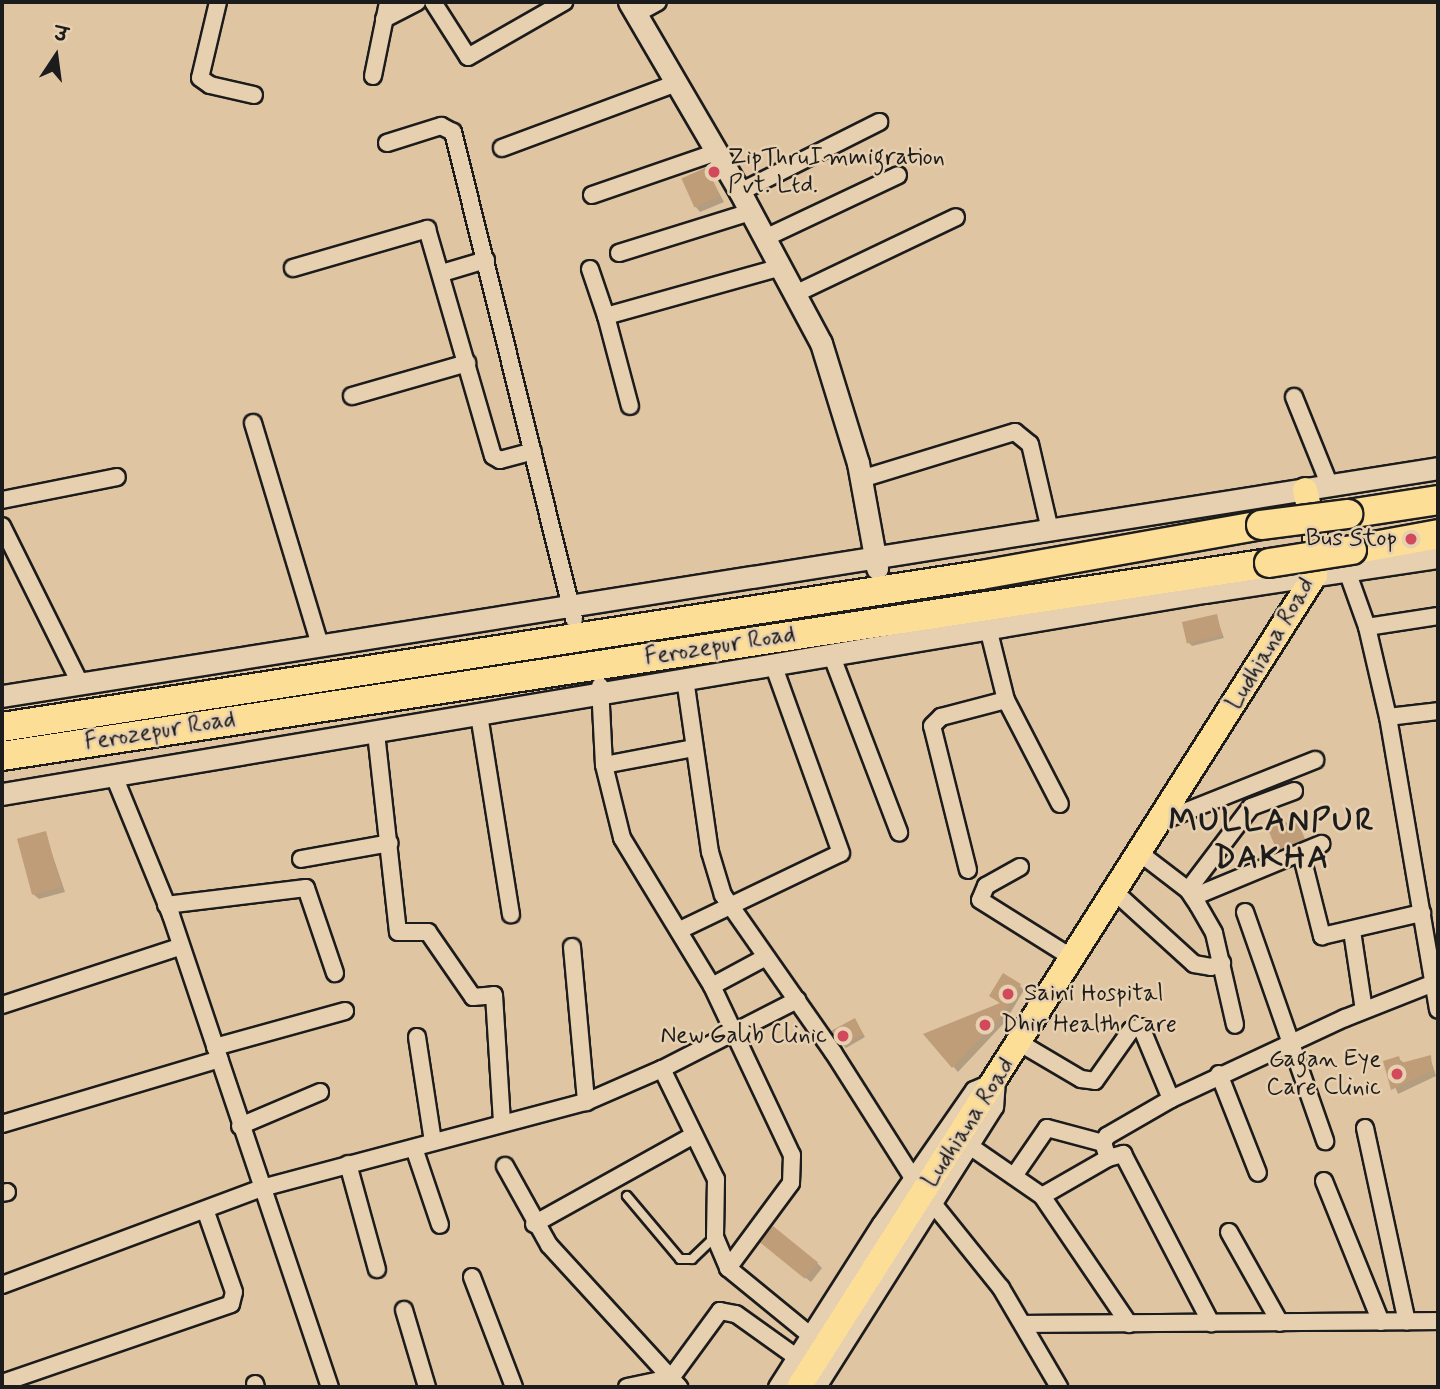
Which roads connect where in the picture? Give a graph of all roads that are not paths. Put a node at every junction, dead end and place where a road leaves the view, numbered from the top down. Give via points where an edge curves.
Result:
1 (218, 2) edge
2 (388, 2) edge
3 (417, 2) edge
4 (433, 2) edge
5 (564, 2) edge
6 (658, 2) edge
7 (633, 8) edge
8 (384, 19) junction
9 (373, 76) dead end
10 (677, 83) junction
11 (254, 95) dead end
12 (879, 122) dead end
13 (387, 143) dead end
14 (502, 148) dead end
15 (717, 152) junction
16 (898, 175) dead end
17 (740, 192) junction
18 (592, 195) dead end
19 (751, 212) junction
20 (956, 217) dead end
21 (765, 238) junction
22 (619, 253) dead end
23 (486, 260) junction
24 (782, 267) junction
25 (293, 268) dead end
26 (590, 269) dead end
27 (442, 273) junction
28 (797, 293) junction
29 (606, 316) junction
30 (467, 363) junction
31 (352, 396) dead end
32 (1294, 397) dead end
33 (630, 406) dead end
34 (253, 424) dead end
35 (533, 451) junction
36 (1438, 468) edge
37 (117, 477) dead end
38 (861, 480) junction
39 (1330, 486) junction
40 (1305, 490) junction
41 (2, 500) edge
42 (1438, 500) edge
43 (2, 526) edge
44 (1050, 530) junction
45 (1438, 534) edge
46 (8, 557) edge
47 (1438, 558) edge
48 (1350, 560) junction
49 (876, 563) junction
50 (1315, 575) junction
51 (571, 611) junction
52 (1438, 616) edge
53 (1367, 627) junction
54 (988, 628) junction
55 (320, 645) junction
56 (831, 654) junction
57 (773, 664) junction
58 (685, 679) junction
59 (80, 683) junction
60 (600, 690) junction
61 (2, 696) edge
62 (1006, 700) junction
63 (1438, 711) edge
64 (479, 715) junction
65 (1388, 718) junction
66 (2, 727) edge
67 (376, 733) junction
68 (694, 748) junction
69 (2, 756) edge
70 (1315, 760) dead end
71 (604, 765) junction
72 (114, 776) junction
73 (1294, 791) dead end
74 (2, 794) edge
75 (1060, 804) dead end
76 (1162, 821) junction
77 (899, 832) dead end
78 (390, 843) junction
79 (1321, 844) dead end
80 (1301, 853) junction
81 (1141, 854) junction
82 (301, 859) dead end
83 (1020, 867) dead end
84 (968, 870) dead end
85 (1116, 893) junction
86 (1190, 893) junction
87 (166, 905) junction
88 (731, 906) junction
89 (1245, 912) dead end
90 (1422, 913) junction
91 (511, 914) dead end
92 (680, 930) junction
93 (1352, 931) junction
94 (179, 947) junction
95 (572, 947) dead end
96 (766, 957) junction
97 (1073, 960) junction
98 (1222, 963) junction
99 (335, 973) dead end
100 (1434, 983) junction
101 (712, 986) junction
102 (797, 1000) junction
103 (2, 1005) edge
104 (1364, 1010) junction
105 (1438, 1010) edge
106 (345, 1011) dead end
107 (1235, 1025) dead end
108 (734, 1034) junction
109 (418, 1037) dead end
110 (1020, 1043) junction
111 (1288, 1043) junction
112 (218, 1053) junction
113 (662, 1069) junction
114 (1219, 1074) junction
115 (997, 1080) junction
116 (320, 1092) dead end
117 (1171, 1099) junction
118 (586, 1102) junction
119 (502, 1123) junction
120 (2, 1124) edge
121 (240, 1126) junction
122 (1365, 1128) dead end
123 (694, 1135) junction
124 (433, 1142) junction
125 (1325, 1142) dead end
126 (971, 1147) junction
127 (414, 1148) junction
128 (1106, 1151) junction
129 (348, 1164) junction
130 (505, 1166) dead end
131 (1258, 1173) dead end
132 (1014, 1175) junction
133 (913, 1178) junction
134 (1324, 1181) dead end
135 (262, 1188) junction
136 (627, 1196) dead end
137 (1042, 1196) junction
138 (935, 1206) junction
139 (206, 1212) junction
140 (534, 1224) junction
141 (440, 1225) dead end
142 (1230, 1232) dead end
143 (715, 1237) junction
144 (728, 1268) junction
145 (377, 1269) dead end
146 (472, 1277) dead end
147 (2, 1285) edge
148 (404, 1310) dead end
149 (1438, 1321) edge
150 (1280, 1322) junction
151 (1381, 1322) junction
152 (1407, 1322) junction
153 (1211, 1323) junction
154 (1023, 1324) junction
155 (1129, 1324) junction
156 (810, 1335) junction
157 (796, 1357) junction
158 (675, 1382) edge
159 (2, 1383) edge
160 (330, 1387) edge
161 (427, 1387) edge
162 (514, 1387) edge
163 (627, 1387) edge
164 (777, 1387) edge
165 (799, 1387) edge
166 (818, 1387) edge
167 (1059, 1387) edge

1 - 11 street via 200,78 209,85
2 - 8 street
3 - 8 street
4 - 5 street via 468,57
6 - 7 street
7 - 10 main road
8 - 9 street
10 - 14 street
10 - 15 main road
12 - 17 street
13 - 23 street via 441,126 450,128
15 - 17 main road
15 - 18 street
16 - 21 street
17 - 19 main road
19 - 21 main road
19 - 22 street
20 - 28 street
21 - 24 main road
23 - 27 street
23 - 35 street
24 - 28 main road
24 - 29 street
25 - 27 street via 422,229 431,233
26 - 29 street
27 - 30 street
28 - 38 main road via 836,385
29 - 33 street
30 - 31 street
30 - 35 street via 493,456 500,460
32 - 39 street
34 - 55 street
35 - 51 street
36 - 39 main road
37 - 41 street
38 - 44 street via 1015,432 1030,444
38 - 49 main road
39 - 40 main road
40 - 44 main road
40 - 50 main road, Ludhiana Road via 1315,533
42 - 66 highway, bridge
43 - 46 street
44 - 49 main road
45 - 48 highway, Ferozepur Road
46 - 59 street
47 - 48 main road
48 - 50 main road
48 - 53 street
48 - 69 highway, Ferozepur Road, bridge via 1269,563
49 - 51 main road
50 - 54 main road
50 - 76 main road, Ludhiana Road
51 - 55 main road
52 - 53 street
53 - 65 street
54 - 56 main road via 890,639
54 - 62 street
55 - 59 main road
56 - 57 main road
56 - 77 street
57 - 58 main road
57 - 88 street via 841,853
58 - 60 main road
58 - 68 street
59 - 61 main road
60 - 64 main road
60 - 71 street
62 - 75 street
62 - 84 street via 941,717 932,726
63 - 65 street
64 - 67 main road
64 - 91 street
65 - 90 street
67 - 72 main road
67 - 78 street
68 - 71 street
68 - 88 street via 715,874
70 - 76 street
71 - 92 street via 622,838
72 - 74 main road
72 - 87 street
73 - 86 street via 1251,807
76 - 81 main road, Ludhiana Road
78 - 82 street
78 - 119 street via 398,932 428,932 473,997 494,995
79 - 80 street
80 - 86 street
80 - 93 street via 1320,933 1326,937
81 - 85 main road, Ludhiana Road
81 - 86 street
83 - 97 street via 986,886 980,900
85 - 97 main road, Ludhiana Road
85 - 98 street via 1194,964 1211,967
86 - 98 street via 1214,933
87 - 94 street
87 - 99 street via 306,888
88 - 92 street
88 - 96 street
89 - 111 street
90 - 93 street
90 - 100 street
92 - 101 street
93 - 104 street
94 - 103 street
94 - 112 street
95 - 118 street
96 - 101 street
96 - 102 street
97 - 110 main road, Ludhiana Road
98 - 107 street
100 - 104 street
100 - 105 street
101 - 108 street
102 - 108 street
102 - 133 street
104 - 111 street
106 - 112 street
108 - 113 street
108 - 144 street via 768,1099 795,1169 783,1195
109 - 124 street
110 - 115 main road, Ludhiana Road
110 - 117 street via 1081,1079 1095,1081 1131,1030 1141,1027
111 - 114 street
111 - 125 street
112 - 120 street
112 - 121 street
113 - 118 street
113 - 123 street
114 - 117 street
114 - 131 street
115 - 126 street via 995,1107
115 - 133 street via 974,1090
115 - 165 main road, Ludhiana Road
116 - 121 street
117 - 128 street via 1107,1136
118 - 119 street
119 - 124 street
121 - 135 street
122 - 152 street
123 - 140 street
123 - 143 street via 718,1192
124 - 127 street
126 - 132 street
126 - 138 street
127 - 129 street
127 - 141 street
128 - 132 street via 1047,1128
128 - 137 street
128 - 153 street via 1123,1154
129 - 135 street
129 - 145 street
130 - 140 street
132 - 137 street
133 - 156 street
134 - 151 street
135 - 139 street
135 - 160 street
136 - 143 lane via 680,1259 692,1259
137 - 155 street
138 - 154 street via 1001,1288
138 - 166 street
139 - 147 street
139 - 159 street via 234,1292 231,1304
140 - 158 street
142 - 150 street
143 - 144 street
144 - 156 street
146 - 162 street
148 - 161 street
149 - 152 street
150 - 151 street
150 - 153 street
151 - 152 street
153 - 155 street
154 - 155 street
154 - 167 street
156 - 157 street
157 - 158 street via 736,1314 720,1311
157 - 164 street
158 - 163 street

